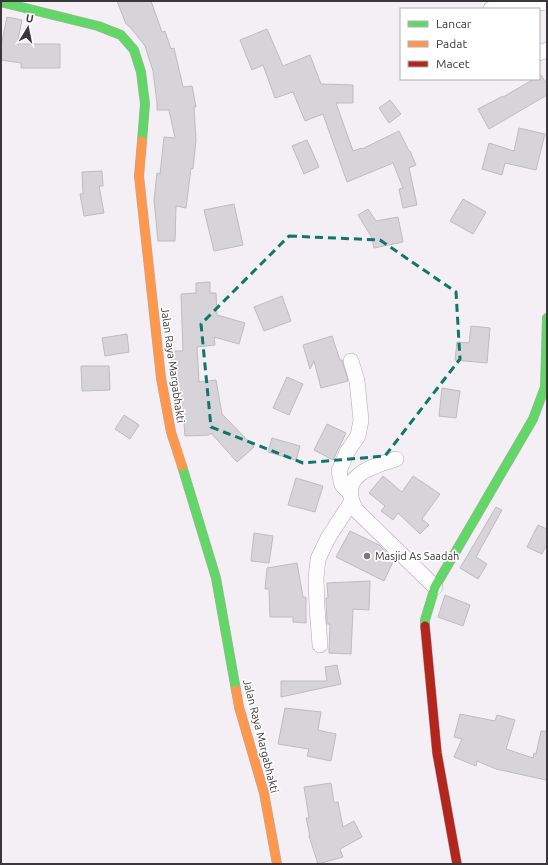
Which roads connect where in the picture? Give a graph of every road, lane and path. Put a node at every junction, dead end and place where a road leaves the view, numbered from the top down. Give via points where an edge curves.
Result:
1 (1, 2) edge
2 (547, 2) edge
3 (49, 7) edge
4 (499, 8) edge
5 (547, 318) edge
6 (547, 357) edge
7 (351, 361) dead end
8 (396, 459) dead end
9 (351, 497) junction
10 (435, 586) junction
11 (320, 645) dead end
12 (277, 864) edge
13 (457, 864) edge

1 - 3 street, Jalan Raya Margabhakti
2 - 4 street
3 - 12 street, Jalan Raya Margabhakti via 120,35 134,50 142,72 145,104 139,176 161,378 171,432 216,578 239,708 264,793
5 - 6 street
6 - 10 street via 545,387 533,419
7 - 9 street via 357,381 361,420 358,436 347,452 339,471 342,485
8 - 9 street via 372,466 356,477
9 - 10 street via 356,510
9 - 11 street via 318,559 316,578
10 - 13 street via 425,620 426,634 437,753

